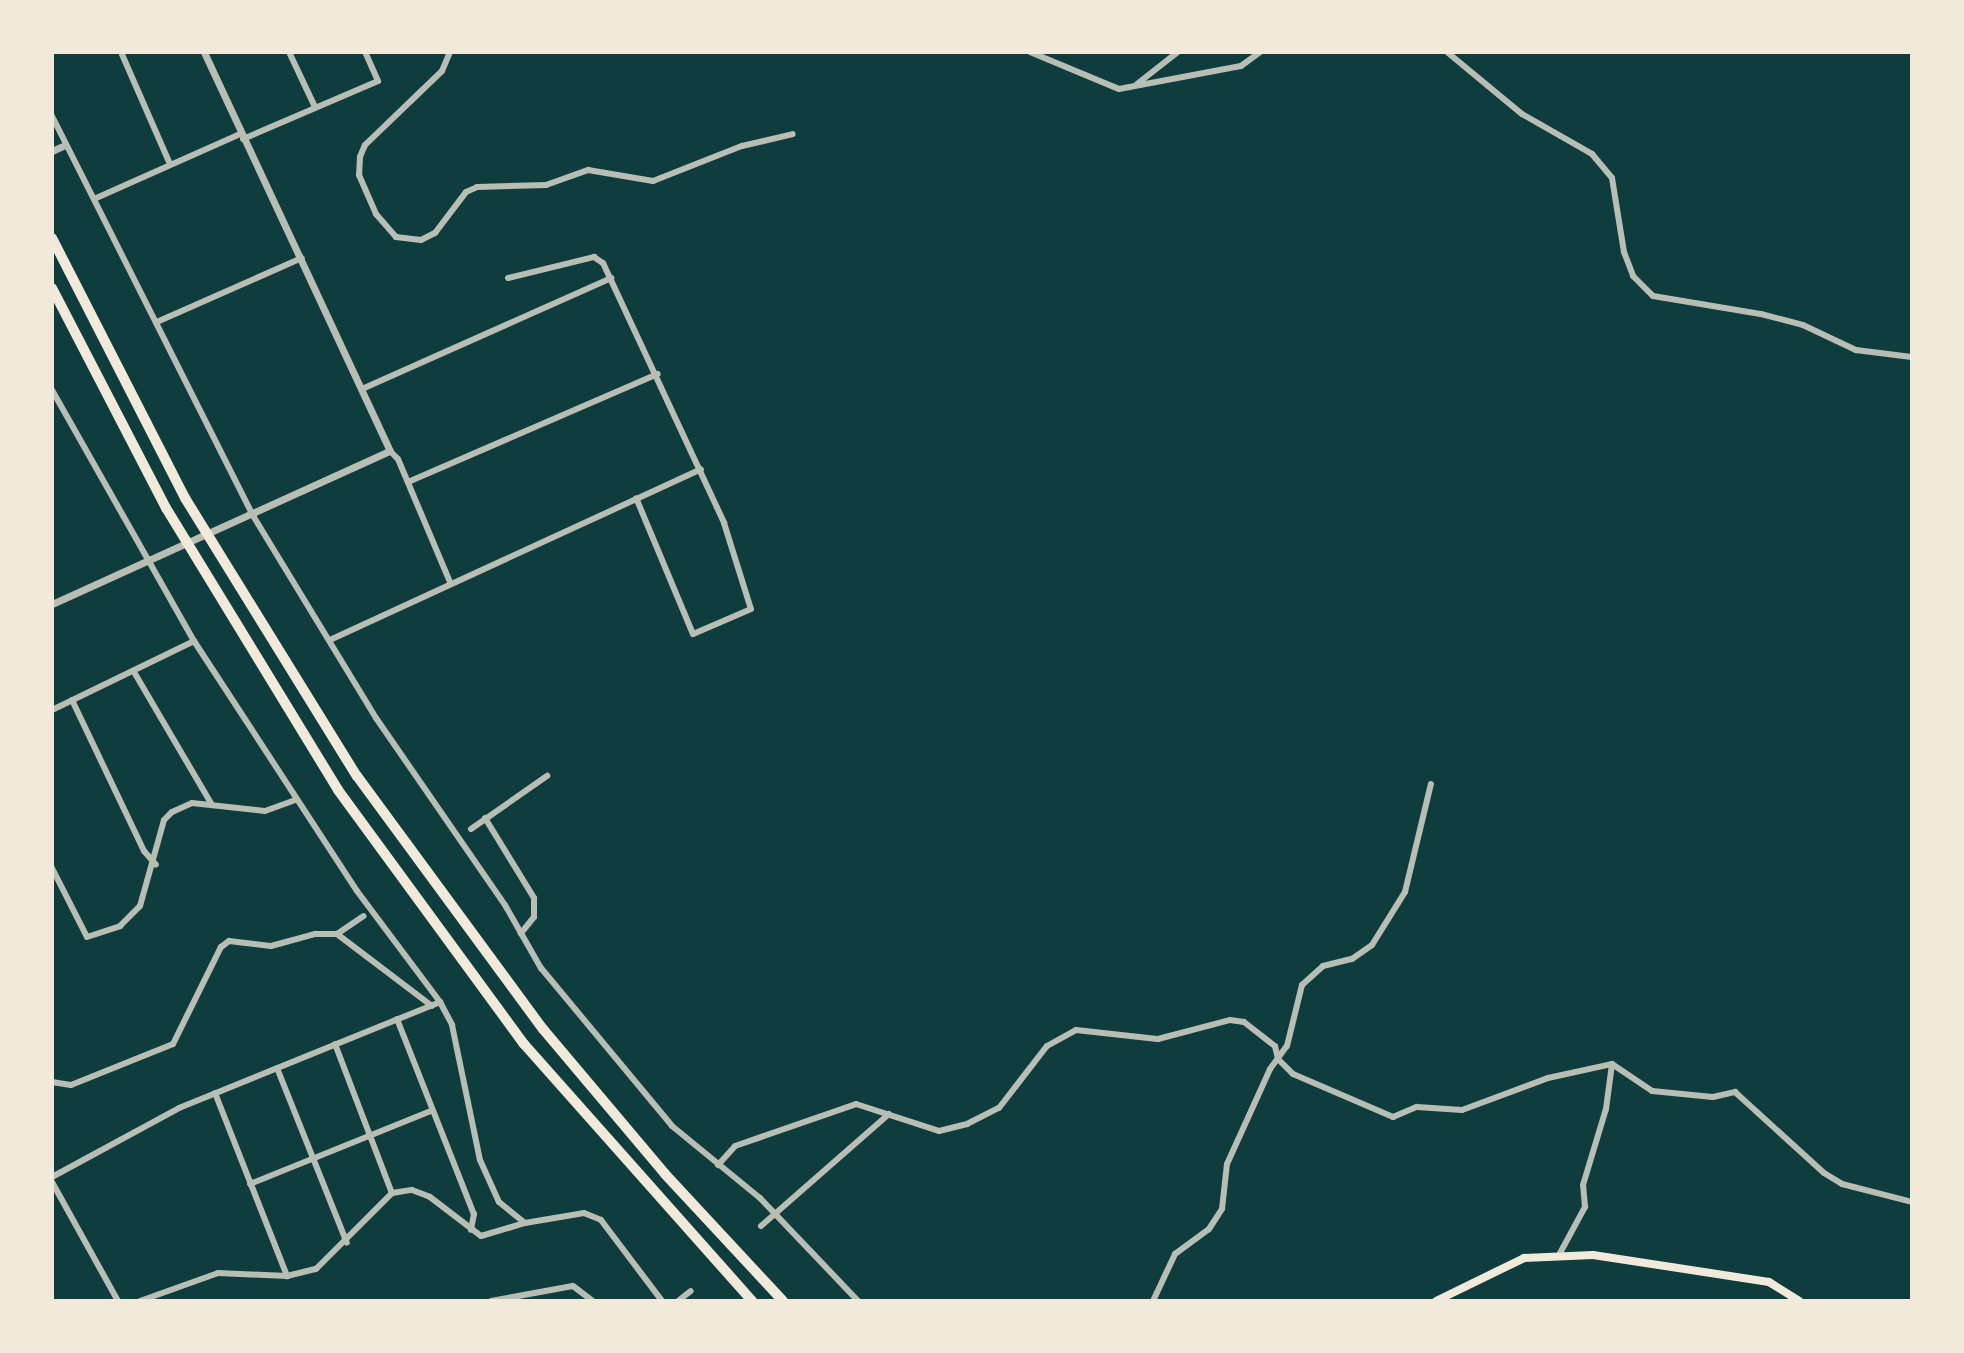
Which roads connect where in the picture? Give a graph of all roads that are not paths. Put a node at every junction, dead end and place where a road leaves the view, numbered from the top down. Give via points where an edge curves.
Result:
1 (121, 52) edge
2 (204, 52) edge
3 (289, 52) edge
4 (365, 52) edge
5 (450, 52) edge
6 (1030, 52) edge
7 (1178, 52) edge
8 (1260, 52) edge
9 (1447, 52) edge
10 (1134, 86) junction
11 (315, 107) junction
12 (52, 116) edge
13 (793, 134) dead end
14 (242, 136) junction
15 (65, 145) junction
16 (52, 151) edge
17 (170, 164) junction
18 (94, 199) junction
19 (52, 238) edge
20 (302, 258) junction
21 (508, 278) dead end
22 (611, 278) junction
23 (52, 288) edge
24 (159, 321) junction
25 (1912, 357) edge
26 (658, 374) junction
27 (362, 389) junction
28 (52, 390) edge
29 (390, 451) junction
30 (701, 469) junction
31 (408, 482) junction
32 (636, 498) junction
33 (252, 514) junction
34 (146, 564) junction
35 (450, 582) junction
36 (52, 604) edge
37 (332, 639) junction
38 (194, 641) junction
39 (134, 672) junction
40 (72, 700) junction
41 (52, 710) edge
42 (547, 776) dead end
43 (1431, 784) dead end
44 (296, 800) junction
45 (212, 805) junction
46 (485, 818) junction
47 (471, 829) dead end
48 (156, 865) junction
49 (52, 868) edge
50 (364, 916) dead end
51 (521, 933) junction
52 (337, 934) junction
53 (436, 1004) junction
54 (397, 1019) junction
55 (335, 1044) junction
56 (1278, 1059) junction
57 (1612, 1064) junction
58 (277, 1068) junction
59 (52, 1082) edge
60 (215, 1093) junction
61 (433, 1110) junction
62 (889, 1114) junction
63 (372, 1134) junction
64 (312, 1158) junction
65 (718, 1165) junction
66 (52, 1180) edge
67 (250, 1184) junction
68 (392, 1193) junction
69 (1912, 1202) edge
70 (775, 1214) junction
71 (525, 1223) junction
72 (761, 1226) dead end
73 (471, 1230) junction
74 (347, 1243) junction
75 (1559, 1255) junction
76 (287, 1276) junction
77 (691, 1291) dead end
78 (118, 1301) edge
79 (140, 1301) edge
80 (491, 1301) edge
81 (593, 1301) edge
82 (662, 1301) edge
83 (678, 1301) edge
84 (752, 1301) edge
85 (783, 1301) edge
86 (858, 1301) edge
87 (1153, 1301) edge
88 (1436, 1301) edge
89 (1799, 1301) edge

1 - 17 street
2 - 14 street
3 - 11 street
4 - 11 street via 378,81
5 - 13 street via 442,71 365,145 360,157 359,175 376,214 396,237 421,240 435,233 466,192 477,187 546,185 588,170 653,181 742,146
6 - 10 street via 1119,89
7 - 10 street
8 - 10 street via 1241,66
9 - 25 street via 1522,114 1592,154 1612,178 1633,276 1653,296 1772,317 1856,350
11 - 14 street
12 - 15 street
14 - 17 street
14 - 20 street
15 - 16 street
15 - 18 street
17 - 18 street
18 - 24 street
19 - 85 highway via 185,498 357,776 543,1029 665,1174
20 - 24 street
20 - 27 street
21 - 22 street via 594,257
22 - 26 street
22 - 27 street
23 - 84 highway via 166,508 338,790 524,1044
24 - 33 street
26 - 30 street
26 - 31 street
27 - 29 street
28 - 34 street
29 - 31 street
29 - 33 street
30 - 32 street
30 - 32 street via 751,609 693,634
31 - 35 street
32 - 35 street
33 - 34 street
33 - 37 street
34 - 36 street
34 - 38 street
35 - 37 street
37 - 51 street via 376,718
38 - 39 street
38 - 44 street
39 - 40 street
39 - 45 street
40 - 41 street
40 - 48 street via 144,851
42 - 46 street
43 - 56 street via 1405,892 1372,945 1352,959 1323,966 1302,985 1294,1027
44 - 45 street via 265,811
44 - 53 street
45 - 48 street via 192,803 164,820
46 - 47 street
46 - 51 street via 534,898 534,917
48 - 49 street via 140,906 120,926 87,937
50 - 52 street
51 - 65 street via 585,1025 672,1126
52 - 53 street
52 - 59 street via 271,946 229,941 173,1044 71,1085
53 - 54 street
53 - 71 street via 452,1025 480,1160 499,1202
54 - 55 street
54 - 61 street
55 - 58 street
55 - 63 street
56 - 57 street via 1293,1074 1393,1117 1417,1107 1462,1110 1548,1078
56 - 62 street via 1275,1046 1244,1022 1230,1020 1158,1039 1076,1030 1047,1046 999,1108 967,1124 939,1131
56 - 87 street via 1227,1164 1218,1219 1175,1254
57 - 69 street via 1652,1091 1713,1097 1735,1092 1824,1173 1842,1184
57 - 75 street via 1606,1109 1583,1185 1585,1207
58 - 60 street
58 - 64 street
60 - 66 street
60 - 67 street
61 - 63 street
61 - 73 street via 474,1214
62 - 65 street via 856,1104 833,1109 735,1146
62 - 70 street
63 - 64 street
63 - 68 street
64 - 67 street
64 - 74 street
65 - 70 street
66 - 78 street
67 - 76 street
68 - 73 street via 412,1190 430,1197
68 - 74 street
70 - 72 street
70 - 86 street
71 - 73 street via 481,1236
71 - 82 street via 584,1213 601,1220
74 - 76 street via 316,1269
75 - 88 main road via 1524,1258
75 - 89 main road via 1593,1255 1769,1282
76 - 79 street via 218,1273
77 - 83 street
80 - 81 street via 573,1286

